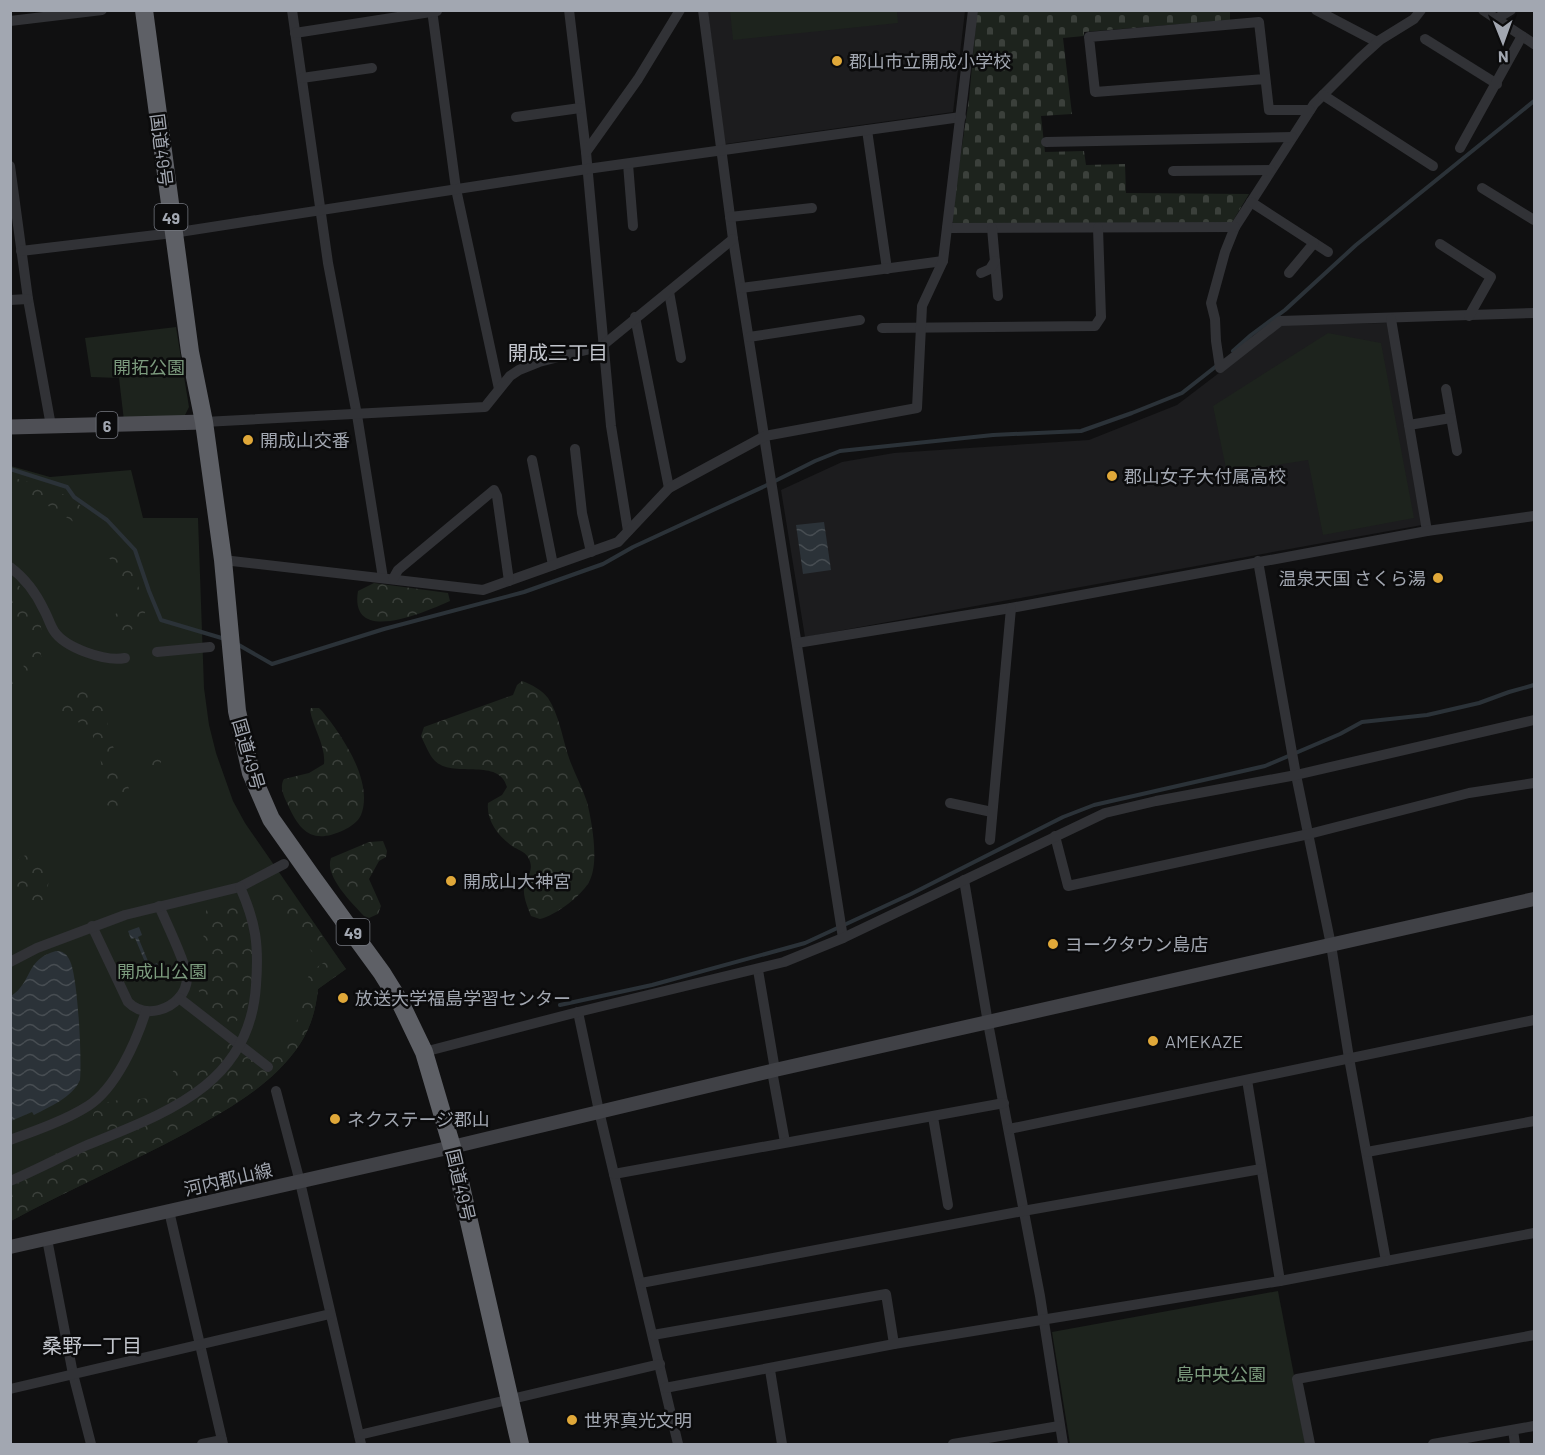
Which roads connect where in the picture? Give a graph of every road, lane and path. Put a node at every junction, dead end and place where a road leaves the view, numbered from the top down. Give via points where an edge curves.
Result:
1 (102, 10) edge
2 (144, 10) edge
3 (292, 10) edge
4 (569, 10) edge
5 (680, 10) edge
6 (703, 10) edge
7 (973, 10) edge
8 (1316, 10) edge
9 (1420, 10) edge
10 (1484, 10) edge
11 (1511, 10) edge
12 (434, 11) edge
13 (1496, 19) junction
14 (10, 21) edge
15 (296, 33) junction
16 (1522, 36) junction
17 (1425, 39) dead end
18 (1377, 42) junction
19 (1534, 44) edge
20 (372, 68) dead end
21 (302, 78) junction
22 (1265, 79) junction
23 (1497, 84) junction
24 (1323, 95) junction
25 (580, 108) junction
26 (1310, 110) junction
27 (516, 117) dead end
28 (961, 117) junction
29 (867, 129) junction
30 (1292, 137) junction
31 (1046, 142) dead end
32 (1460, 148) dead end
33 (721, 151) junction
34 (586, 152) junction
35 (628, 164) junction
36 (10, 166) edge
37 (1433, 166) dead end
38 (587, 169) junction
39 (1271, 170) junction
40 (1173, 171) dead end
41 (1482, 188) dead end
42 (456, 189) junction
43 (12, 195) edge
44 (1251, 202) junction
45 (812, 208) dead end
46 (321, 212) junction
47 (730, 217) junction
48 (1534, 220) edge
49 (633, 226) dead end
50 (1235, 227) junction
51 (946, 228) junction
52 (992, 228) junction
53 (1098, 228) junction
54 (173, 233) junction
55 (733, 239) junction
56 (1314, 243) junction
57 (1440, 244) dead end
58 (21, 251) junction
59 (1328, 252) dead end
60 (943, 261) junction
61 (995, 261) junction
62 (888, 269) junction
63 (981, 273) dead end
64 (1289, 273) dead end
65 (741, 288) junction
66 (669, 292) junction
67 (998, 296) dead end
68 (27, 299) junction
69 (10, 300) edge
70 (1534, 313) edge
71 (1469, 316) junction
72 (635, 317) junction
73 (1391, 319) junction
74 (860, 320) dead end
75 (882, 328) dead end
76 (920, 329) junction
77 (749, 337) junction
78 (602, 346) junction
79 (681, 358) dead end
80 (499, 389) junction
81 (1446, 389) dead end
82 (357, 415) junction
83 (1451, 418) junction
84 (204, 422) junction
85 (1409, 425) junction
86 (51, 426) junction
87 (10, 427) edge
88 (765, 435) junction
89 (575, 449) dead end
90 (1457, 451) dead end
91 (532, 460) dead end
92 (669, 488) junction
93 (1534, 516) edge
94 (628, 531) junction
95 (1427, 531) junction
96 (591, 552) junction
97 (223, 560) junction
98 (1258, 561) junction
99 (553, 565) junction
100 (10, 567) edge
101 (388, 579) junction
102 (509, 581) junction
103 (1011, 609) junction
104 (797, 643) junction
105 (210, 647) dead end
106 (157, 652) dead end
107 (125, 658) dead end
108 (1534, 720) edge
109 (1296, 775) junction
110 (1534, 783) edge
111 (950, 803) dead end
112 (992, 812) junction
113 (1309, 834) junction
114 (1055, 836) junction
115 (990, 840) dead end
116 (284, 864) dead end
117 (964, 880) junction
118 (240, 887) junction
119 (1534, 899) edge
120 (159, 906) junction
121 (92, 926) junction
122 (843, 938) junction
123 (1331, 945) junction
124 (10, 962) edge
125 (758, 970) junction
126 (179, 998) junction
127 (146, 1011) junction
128 (578, 1012) junction
129 (1534, 1020) edge
130 (988, 1023) junction
131 (240, 1044) junction
132 (424, 1052) junction
133 (1348, 1058) junction
134 (267, 1067) dead end
135 (774, 1070) junction
136 (1247, 1080) junction
137 (276, 1091) dead end
138 (1004, 1103) junction
139 (599, 1111) junction
140 (933, 1118) junction
141 (1534, 1121) edge
142 (1009, 1129) junction
143 (10, 1140) edge
144 (785, 1142) junction
145 (453, 1147) junction
146 (1367, 1152) junction
147 (1261, 1169) junction
148 (614, 1174) junction
149 (10, 1181) edge
150 (300, 1182) junction
151 (948, 1204) dead end
152 (169, 1211) junction
153 (1023, 1211) junction
154 (1534, 1233) edge
155 (47, 1239) junction
156 (10, 1247) edge
157 (1386, 1261) junction
158 (1280, 1281) junction
159 (641, 1283) junction
160 (330, 1314) junction
161 (1044, 1321) junction
162 (653, 1335) junction
163 (1534, 1335) edge
164 (894, 1344) junction
165 (200, 1345) junction
166 (660, 1364) junction
167 (770, 1370) junction
168 (74, 1374) junction
169 (665, 1388) junction
170 (10, 1389) edge
171 (509, 1400) junction
172 (1059, 1426) junction
173 (1534, 1426) edge
174 (1513, 1430) junction
175 (360, 1440) edge
176 (223, 1442) edge
177 (91, 1444) edge
178 (202, 1444) edge
179 (520, 1444) edge
180 (678, 1444) edge
181 (782, 1444) edge
182 (952, 1444) edge
183 (1063, 1444) edge
184 (1310, 1444) edge
185 (1433, 1444) edge
186 (1515, 1444) edge

1 - 14 street
2 - 54 highway, 国道49号 / 49
3 - 15 street
4 - 25 street
5 - 34 street via 638,79
6 - 33 street
7 - 28 street
8 - 18 street
9 - 18 street via 1414,19
10 - 13 street
11 - 13 street
12 - 15 street
12 - 42 street
13 - 16 street
15 - 21 street
16 - 19 street
16 - 23 street
17 - 23 street
18 - 24 street
20 - 21 street
21 - 46 street
22 - 22 street via 1259,22 1089,37 1095,92
22 - 26 street via 1269,110
23 - 32 street
24 - 26 street
24 - 37 street
25 - 27 street
25 - 34 street
26 - 30 street
28 - 29 street
28 - 51 street
29 - 33 street
29 - 62 street
30 - 31 street
30 - 39 street
33 - 35 street
33 - 47 street
34 - 38 street
35 - 38 street
35 - 49 street
36 - 43 street
38 - 42 street
38 - 78 street
39 - 40 street
39 - 44 street
41 - 48 street
42 - 46 street
42 - 80 street
43 - 58 street
44 - 50 street
44 - 56 street
45 - 47 street
46 - 54 street
46 - 82 street
47 - 55 street
50 - 53 street
50 - 73 street via 1211,303 1220,368 1280,321
51 - 52 street
51 - 60 street
52 - 53 street
52 - 61 street
53 - 76 street via 1101,317 1095,326
54 - 58 street
54 - 84 highway, 国道49号 / 49
55 - 65 street
55 - 66 street
56 - 59 street
56 - 64 street
57 - 71 street via 1491,277
58 - 68 street
60 - 62 street
60 - 76 street via 922,306
61 - 63 street
61 - 67 street
62 - 65 street
65 - 77 street
66 - 72 street
66 - 79 street
68 - 69 street
68 - 86 street
70 - 71 street
71 - 73 street
72 - 78 street
72 - 92 street
73 - 85 street
74 - 77 street
75 - 76 street
76 - 88 street via 917,408
77 - 88 street
78 - 80 street via 538,362 510,376
78 - 94 street via 610,426
80 - 82 street via 485,407
81 - 83 street
82 - 84 street
82 - 101 street
83 - 85 street
83 - 90 street
84 - 86 main road, 6
84 - 97 highway, 国道49号 / 49
85 - 95 street
86 - 87 main road, 6
88 - 92 street
88 - 104 street
89 - 96 street
91 - 99 street
92 - 94 street
93 - 95 street
94 - 96 street via 618,542
95 - 98 street
96 - 99 street
97 - 101 street
97 - 132 highway, 国道49号 / 49 via 237,711 251,773 271,819 382,973
98 - 103 street
98 - 109 street
99 - 102 street
100 - 107 street via 37,595 54,632 89,653
101 - 102 street via 483,590
101 - 102 street via 494,489
103 - 104 street
103 - 112 street
104 - 122 street
105 - 106 street
108 - 109 street
109 - 113 street
109 - 114 street via 1105,813
110 - 113 street via 1469,793
111 - 112 street
112 - 115 street
113 - 114 street via 1068,886
113 - 123 street
114 - 117 street
116 - 118 street
117 - 122 street
117 - 130 street
118 - 120 street
118 - 131 street via 251,912 258,950 254,1007
119 - 123 street, 河内郡山線
120 - 121 street
120 - 126 street via 187,974
121 - 124 street
121 - 127 street via 128,1002
122 - 125 street
123 - 130 street, 河内郡山線
123 - 133 street
125 - 128 street
125 - 135 street
126 - 127 street via 162,1010
126 - 131 street
127 - 143 street via 121,1067 89,1105
128 - 132 street
128 - 139 street
129 - 133 street
130 - 135 street, 河内郡山線
130 - 138 street
131 - 134 street
131 - 149 street via 216,1077 177,1106
132 - 145 highway, 国道49号 / 49
133 - 136 street
133 - 146 street
135 - 139 street, 河内郡山線
135 - 144 street
136 - 142 street
136 - 147 street
137 - 150 street
138 - 140 street
138 - 142 street
139 - 145 street, 河内郡山線
139 - 148 street
140 - 144 street
140 - 151 street
141 - 146 street
142 - 153 street
144 - 148 street
145 - 150 street, 河内郡山線
145 - 171 highway, 国道49号 / 49
146 - 157 street
147 - 153 street
147 - 158 street
148 - 159 street
150 - 152 street, 河内郡山線
150 - 160 street
152 - 155 street, 河内郡山線
152 - 165 street
153 - 159 street
153 - 161 street
154 - 157 street
155 - 156 street, 河内郡山線
155 - 168 street
157 - 158 street
158 - 161 street
159 - 162 street
160 - 165 street
160 - 175 street
161 - 164 street
161 - 172 street
162 - 164 street via 886,1294
162 - 166 street
163 - 184 street via 1297,1379
164 - 167 street
165 - 168 street
165 - 176 street
166 - 169 street
166 - 171 street
167 - 169 street
167 - 181 street
168 - 170 street
168 - 177 street
169 - 180 street
171 - 175 street
171 - 179 highway, 国道49号 / 49
172 - 182 street
172 - 183 street
173 - 174 street
174 - 185 street
174 - 186 street
176 - 178 street

